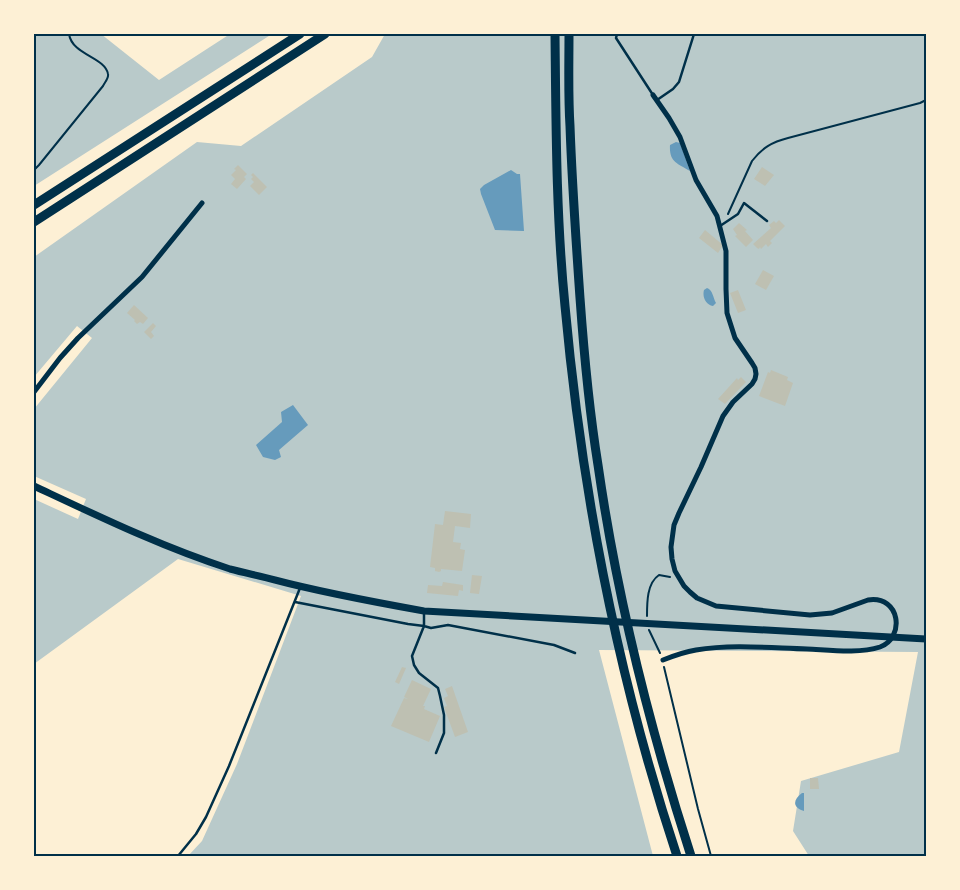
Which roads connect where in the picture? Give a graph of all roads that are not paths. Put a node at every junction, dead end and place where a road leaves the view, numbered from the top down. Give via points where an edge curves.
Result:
1 (300, 34) edge
2 (324, 34) edge
3 (554, 34) edge
4 (569, 34) edge
5 (616, 34) edge
6 (694, 34) edge
7 (653, 95) joint
8 (656, 101) junction
9 (202, 202) dead end
10 (34, 206) edge
11 (767, 221) dead end
12 (34, 222) edge
13 (720, 226) junction
14 (34, 392) edge
15 (34, 486) edge
16 (300, 587) junction
17 (295, 602) junction
18 (424, 611) junction
19 (424, 626) junction
20 (892, 637) junction
21 (926, 639) edge
22 (575, 653) dead end
23 (662, 660) road end
24 (436, 753) dead end
25 (178, 856) edge
26 (677, 856) edge
27 (691, 856) edge

1 - 10 highway
2 - 12 highway
3 - 26 highway via 561,252 581,450 618,647
4 - 27 highway via 576,244 598,468 636,662
5 - 7 lane
6 - 8 lane via 679,82
7 - 8 street
8 - 13 street via 680,137 696,180
9 - 14 street via 142,277 78,338
11 - 13 lane via 744,203 738,214
13 - 20 street via 726,251 727,313 735,338 756,374 752,384 732,402 723,416 674,525 672,559 675,571 697,598 716,606 810,615 832,613 868,600 881,600 895,614
15 - 16 street via 181,552
16 - 17 lane
16 - 18 street
17 - 19 lane
17 - 25 lane via 206,816
18 - 19 lane
18 - 20 street
19 - 22 lane via 448,625 554,645
19 - 24 lane via 412,656 419,674 438,688 440,696 444,733
20 - 21 street
20 - 23 street via 880,647 869,649 723,648 696,650

